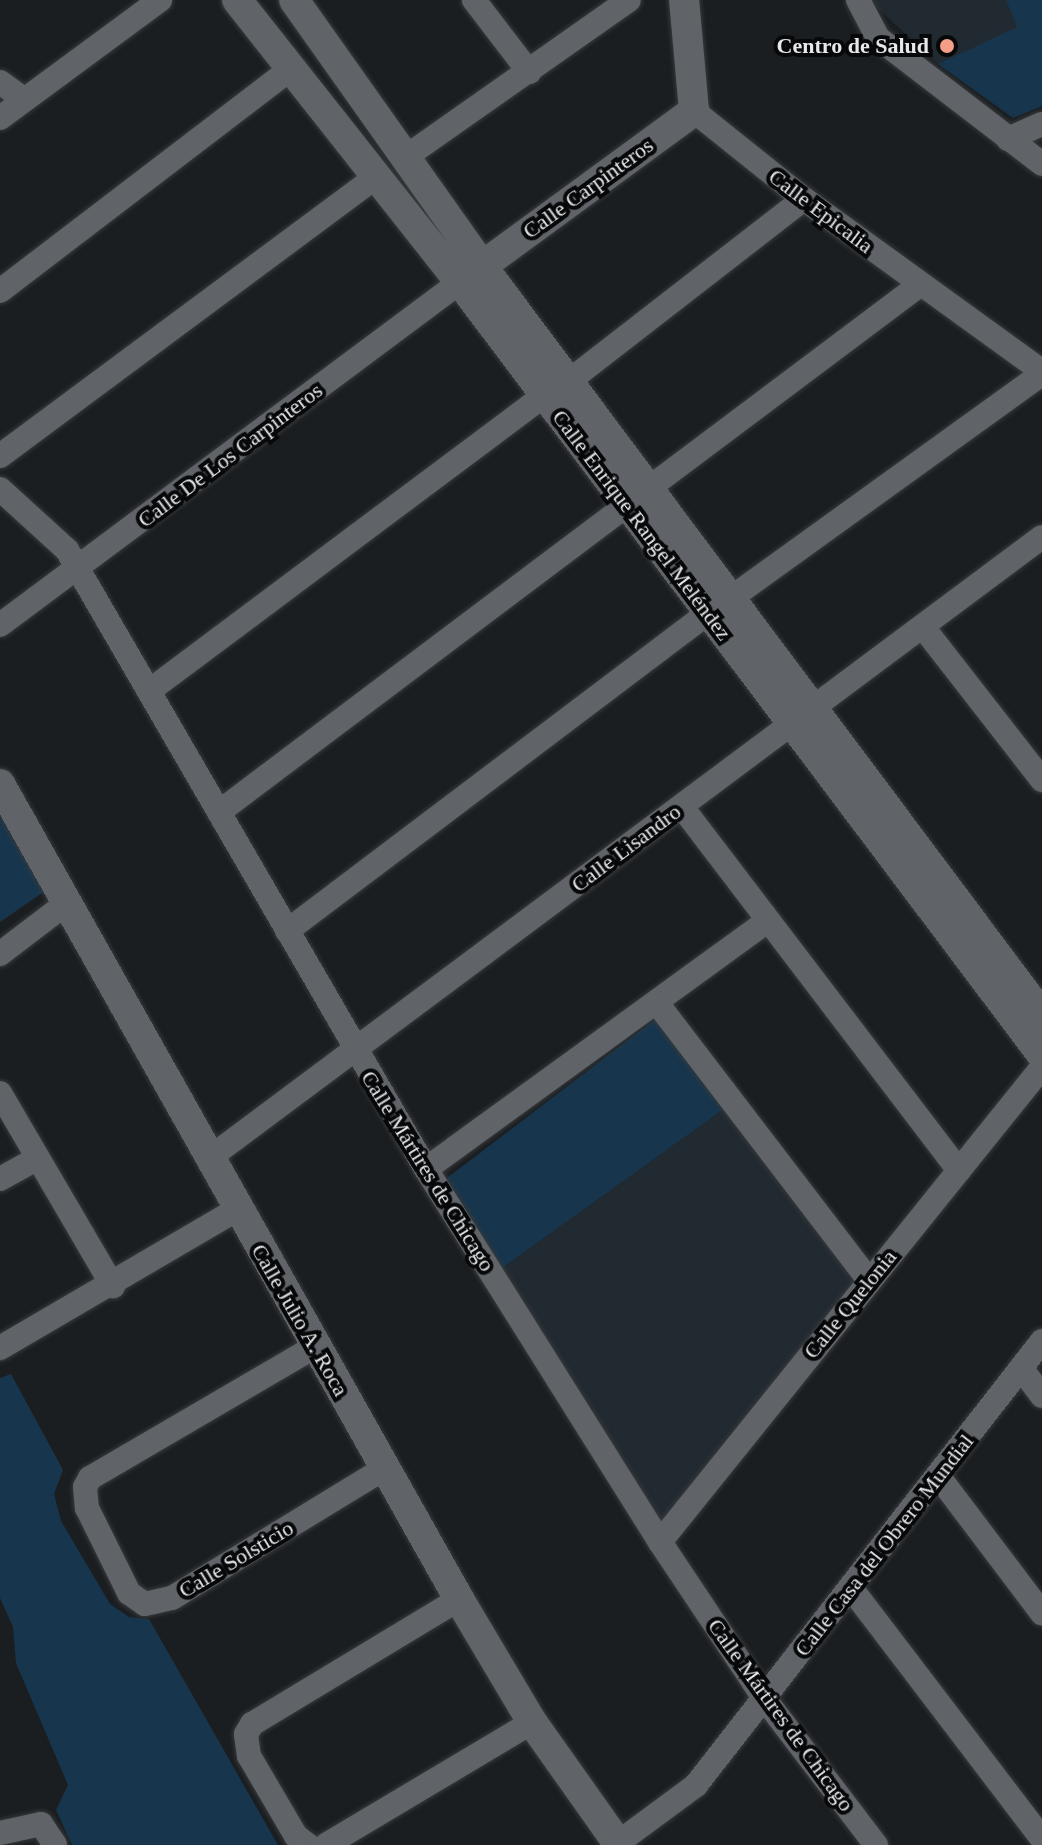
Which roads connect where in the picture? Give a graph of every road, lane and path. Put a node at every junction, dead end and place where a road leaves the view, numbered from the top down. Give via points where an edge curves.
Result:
1 (160, 0) edge
2 (237, 0) edge
3 (294, 0) edge
4 (474, 0) edge
5 (629, 0) edge
6 (684, 0) edge
7 (858, 0) edge
8 (289, 70) junction
9 (529, 72) junction
10 (0, 82) edge
11 (23, 99) junction
12 (694, 111) junction
13 (0, 118) edge
14 (1042, 124) edge
15 (1008, 139) junction
16 (407, 156) junction
17 (1042, 164) edge
18 (375, 177) junction
19 (804, 199) junction
20 (471, 274) junction
21 (919, 285) junction
22 (0, 291) edge
23 (1042, 373) edge
24 (556, 388) junction
25 (0, 456) edge
26 (0, 489) edge
27 (638, 496) junction
28 (1038, 547) edge
29 (78, 569) junction
30 (720, 605) junction
31 (0, 625) edge
32 (923, 627) junction
33 (149, 691) junction
34 (803, 716) junction
35 (1042, 780) edge
36 (0, 784) edge
37 (682, 807) junction
38 (219, 812) junction
39 (68, 902) junction
40 (766, 922) junction
41 (287, 931) junction
42 (0, 954) edge
43 (657, 1003) junction
44 (1042, 1015) edge
45 (354, 1050) junction
46 (1042, 1055) edge
47 (1042, 1067) edge
48 (0, 1093) edge
49 (38, 1158) junction
50 (208, 1159) junction
51 (426, 1169) junction
52 (959, 1170) junction
53 (0, 1179) edge
54 (236, 1210) junction
55 (869, 1280) junction
56 (113, 1286) junction
57 (1042, 1341) edge
58 (316, 1346) junction
59 (0, 1348) edge
60 (1021, 1368) junction
61 (1042, 1396) edge
62 (385, 1468) junction
63 (939, 1477) junction
64 (660, 1542) junction
65 (851, 1588) junction
66 (459, 1599) junction
67 (1042, 1613) edge
68 (764, 1698) junction
69 (532, 1722) junction
70 (0, 1833) edge
71 (1042, 1839) edge
72 (55, 1845) edge
73 (308, 1845) edge
74 (326, 1845) edge
75 (617, 1845) edge
76 (876, 1845) edge

1 - 11 street
2 - 8 street, Calle Enrique Rangel Meléndez
3 - 16 street, Calle Enrique Rangel Meléndez
4 - 9 street
5 - 9 street
6 - 12 street
7 - 15 street via 878,38
8 - 18 street, Calle Enrique Rangel Meléndez
8 - 22 street
9 - 16 street
10 - 11 street
11 - 13 street
12 - 19 street, Calle Epicalia
12 - 20 street, Calle Carpinteros
14 - 15 street
15 - 17 street
16 - 20 street, Calle Enrique Rangel Meléndez
18 - 20 street, Calle Enrique Rangel Meléndez
18 - 25 street
19 - 21 street, Calle Epicalia
19 - 24 street
20 - 24 street, Calle Enrique Rangel Meléndez
20 - 29 street, Calle De Los Carpinteros
21 - 23 street, Calle Epicalia
21 - 27 street
23 - 30 street
24 - 27 street, Calle Enrique Rangel Meléndez
24 - 33 street
26 - 29 street, Calle Mártires de Chicago via 51,532
27 - 30 street, Calle Enrique Rangel Meléndez
27 - 38 street
28 - 32 street, Calle Lisandro
29 - 31 street, Calle De Los Carpinteros
29 - 33 street, Calle Mártires de Chicago
30 - 34 street, Calle Enrique Rangel Meléndez
30 - 41 street
32 - 34 street, Calle Lisandro
32 - 35 street
33 - 38 street, Calle Mártires de Chicago
34 - 37 street, Calle Lisandro
34 - 44 street, Calle Enrique Rangel Meléndez
34 - 46 street, Calle Enrique Rangel Meléndez
36 - 39 street, Calle Julio A. Roca
37 - 40 street
37 - 45 street, Calle Lisandro
38 - 41 street, Calle Mártires de Chicago
39 - 42 street
39 - 50 street, Calle Julio A. Roca
40 - 43 street
40 - 52 street
41 - 45 street, Calle Mártires de Chicago
43 - 51 street
43 - 55 street
45 - 50 street, Calle Lisandro
45 - 51 street, Calle Mártires de Chicago
47 - 52 street, Calle Quelonia
48 - 49 street
49 - 53 street
49 - 56 street
50 - 54 street, Calle Julio A. Roca
51 - 64 street, Calle Mártires de Chicago
52 - 55 street, Calle Quelonia
54 - 56 street
54 - 58 street, Calle Julio A. Roca
55 - 64 street, Calle Quelonia
56 - 59 street
57 - 60 street, Calle Casa del Obrero Mundial
58 - 62 street, Calle Julio A. Roca
58 - 62 street, Calle Solsticio via 90,1478 85,1487 87,1508 129,1593 145,1604 172,1598
60 - 61 street
60 - 63 street, Calle Casa del Obrero Mundial
62 - 66 street, Calle Julio A. Roca
63 - 65 street, Calle Casa del Obrero Mundial
63 - 67 street
64 - 68 street, Calle Mártires de Chicago
65 - 68 street, Calle Casa del Obrero Mundial
65 - 71 street
66 - 69 street, Calle Julio A. Roca
66 - 73 street via 252,1724 246,1734 249,1756 296,1836
68 - 75 street, Calle Casa del Obrero Mundial via 696,1785
68 - 76 street, Calle Mártires de Chicago
69 - 74 street
69 - 75 street, Calle Julio A. Roca
70 - 72 street via 41,1824

